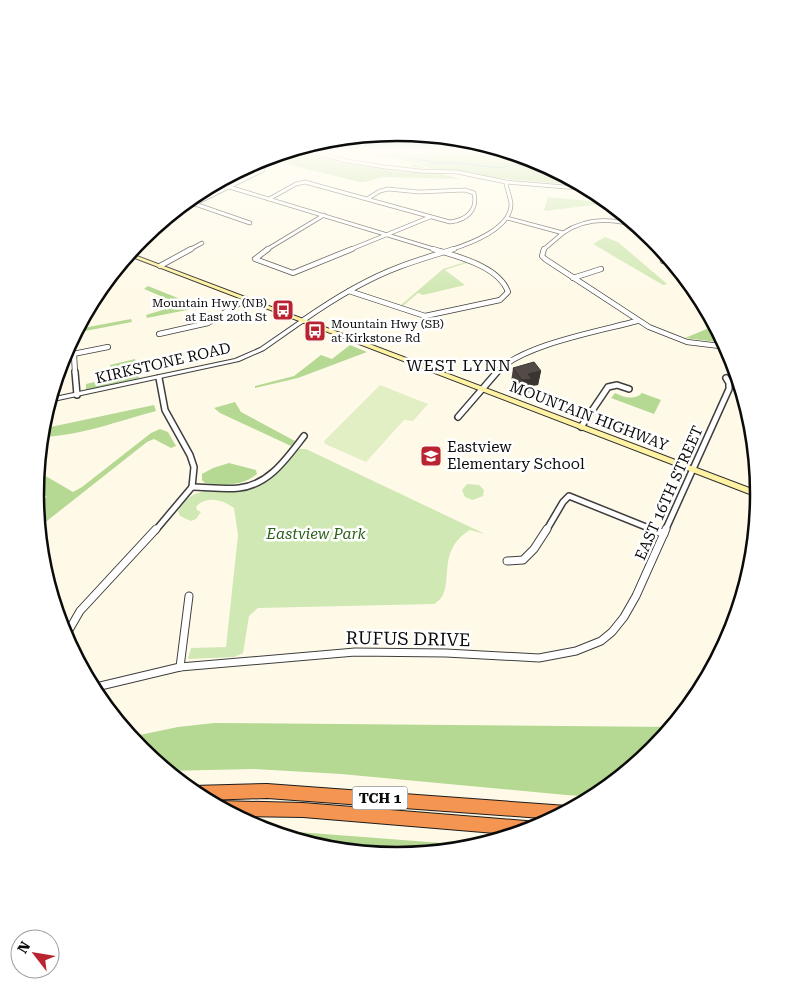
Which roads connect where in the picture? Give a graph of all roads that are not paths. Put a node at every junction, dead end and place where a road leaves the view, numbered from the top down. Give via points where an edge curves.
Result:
1 (273, 199) edge
2 (367, 199) edge
3 (475, 199) edge
4 (511, 199) edge
5 (195, 204) edge
6 (324, 215) junction
7 (430, 217) junction
8 (507, 218) junction
9 (250, 222) dead end
10 (624, 223) edge
11 (563, 233) junction
12 (388, 235) junction
13 (202, 243) dead end
14 (441, 251) junction
15 (136, 257) edge
16 (160, 266) junction
17 (601, 269) dead end
18 (573, 278) junction
19 (349, 291) junction
20 (246, 299) junction
21 (302, 320) junction
22 (638, 321) junction
23 (159, 334) dead end
24 (718, 346) edge
25 (108, 347) dead end
26 (74, 354) joint
27 (158, 378) junction
28 (726, 378) dead end
29 (629, 389) dead end
30 (483, 390) junction
31 (77, 394) junction
32 (58, 398) edge
33 (458, 417) dead end
34 (581, 427) junction
35 (304, 436) dead end
36 (693, 469) junction
37 (192, 487) junction
38 (751, 491) edge
39 (664, 534) junction
40 (507, 561) dead end
41 (189, 596) dead end
42 (624, 617) joint
43 (70, 627) edge
44 (180, 667) junction
45 (100, 686) edge
46 (207, 793) edge
47 (234, 808) edge
48 (554, 812) edge
49 (516, 827) edge

1 - 6 street
2 - 7 street
3 - 7 street via 472,210 455,223
4 - 8 street
5 - 9 street
6 - 12 street
6 - 12 street via 255,259 293,273
7 - 12 street
8 - 11 street
8 - 14 street via 483,236
10 - 11 street via 596,220 574,225
11 - 18 street via 543,250 542,256
12 - 14 street
13 - 16 street
14 - 19 street
14 - 19 street via 478,264 507,286 507,295 500,300 429,316
15 - 16 main road, MOUNTAIN HIGHWAY
16 - 20 main road, MOUNTAIN HIGHWAY
17 - 18 street
18 - 22 street
19 - 21 street
20 - 21 main road, MOUNTAIN HIGHWAY
20 - 23 street via 208,323
21 - 27 street, KIRKSTONE ROAD via 250,355
21 - 30 main road, MOUNTAIN HIGHWAY
22 - 24 street via 687,342
22 - 30 street via 526,352 508,362
25 - 26 street
26 - 31 street
27 - 31 street, KIRKSTONE ROAD
27 - 37 street via 165,410 194,467
28 - 36 street, EAST 16TH STREET via 729,389
29 - 34 street via 617,385 608,387
30 - 33 street
30 - 34 main road, MOUNTAIN HIGHWAY
31 - 32 street, KIRKSTONE ROAD
34 - 36 main road, MOUNTAIN HIGHWAY
35 - 37 street via 283,464 262,481 240,488
36 - 38 main road, MOUNTAIN HIGHWAY
36 - 39 street, EAST 16TH STREET
37 - 43 street via 91,598
39 - 40 street via 569,496 524,559
39 - 42 street, EAST 16TH STREET
41 - 44 street
42 - 44 street, RUFUS DRIVE via 601,641 557,656 539,658 383,651
44 - 45 street, RUFUS DRIVE
46 - 48 highway, TCH 1 via 277,791
47 - 49 highway, TCH 1 via 303,810

